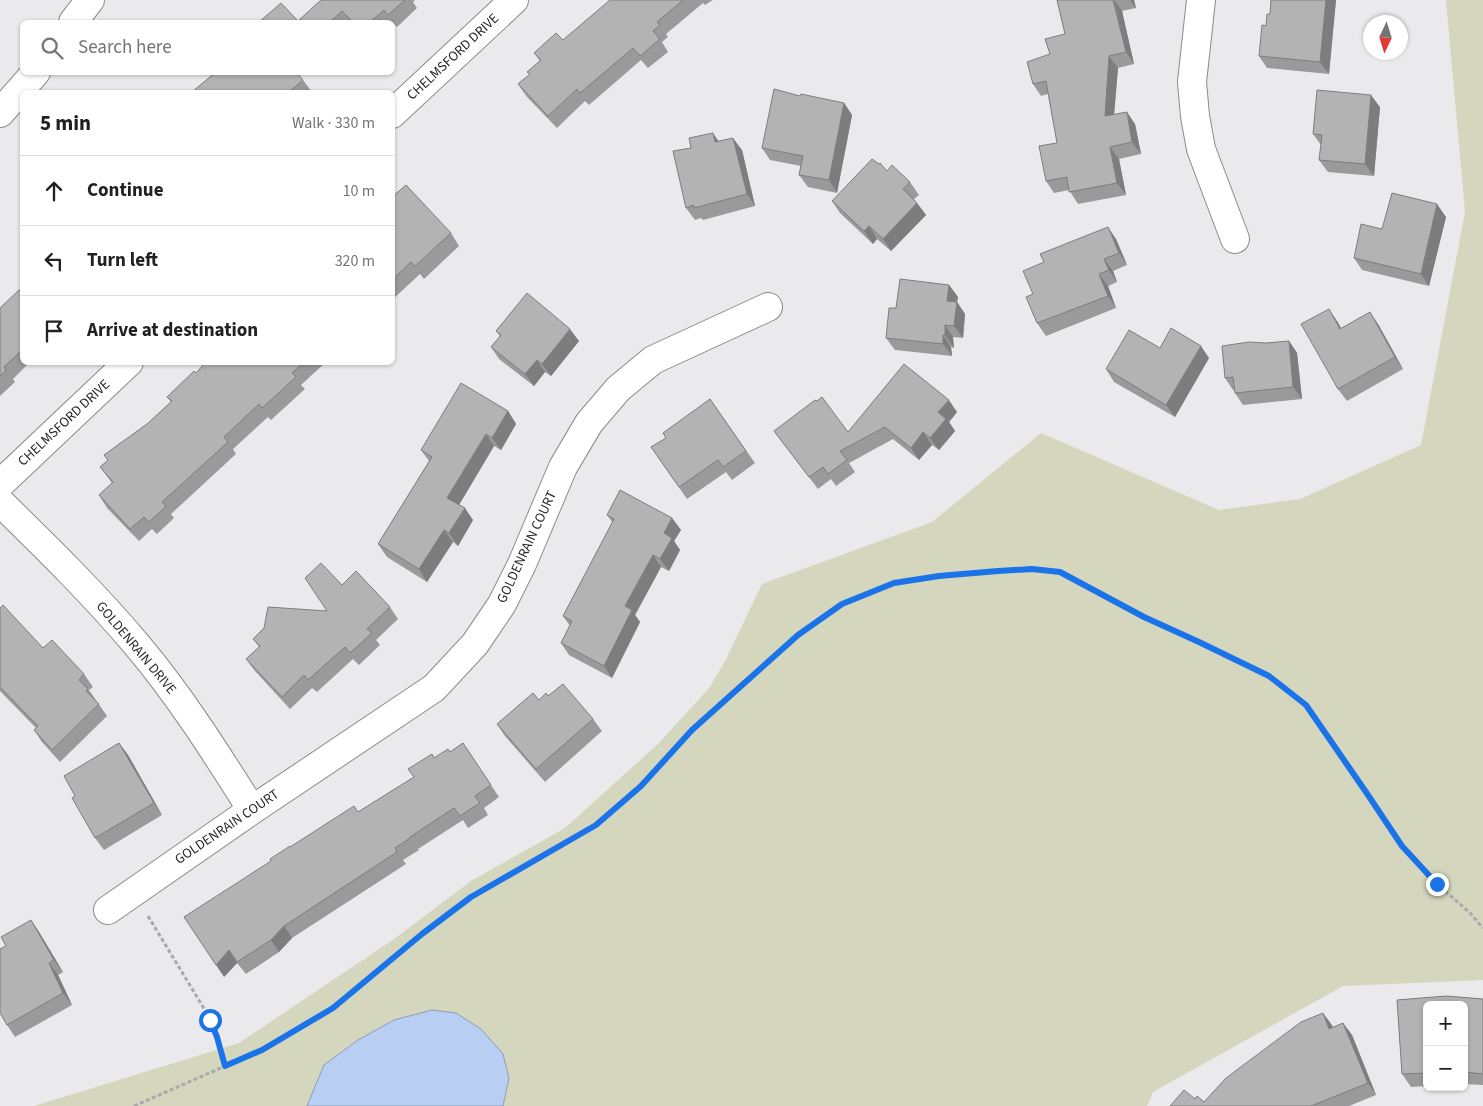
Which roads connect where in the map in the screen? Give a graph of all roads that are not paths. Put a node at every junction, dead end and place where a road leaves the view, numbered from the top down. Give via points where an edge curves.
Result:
1 (90, 0) edge
2 (514, 0) edge
3 (1201, 0) edge
4 (75, 20) edge
5 (33, 75) edge
6 (395, 111) edge
7 (0, 112) edge
8 (1235, 239) dead end
9 (768, 307) dead end
10 (126, 365) edge
11 (0, 484) edge
12 (0, 502) edge
13 (252, 810) junction
14 (108, 910) dead end

1 - 4 street
2 - 6 street, CHELMSFORD DRIVE
3 - 8 street via 1192,82 1195,116 1201,149
5 - 7 street
9 - 13 street, GOLDENRAIN COURT via 653,360 618,389 590,423 563,467 514,580 475,644 434,688
10 - 11 street, CHELMSFORD DRIVE
12 - 13 street, GOLDENRAIN DRIVE via 77,578 137,645 193,718
13 - 14 street, GOLDENRAIN COURT

